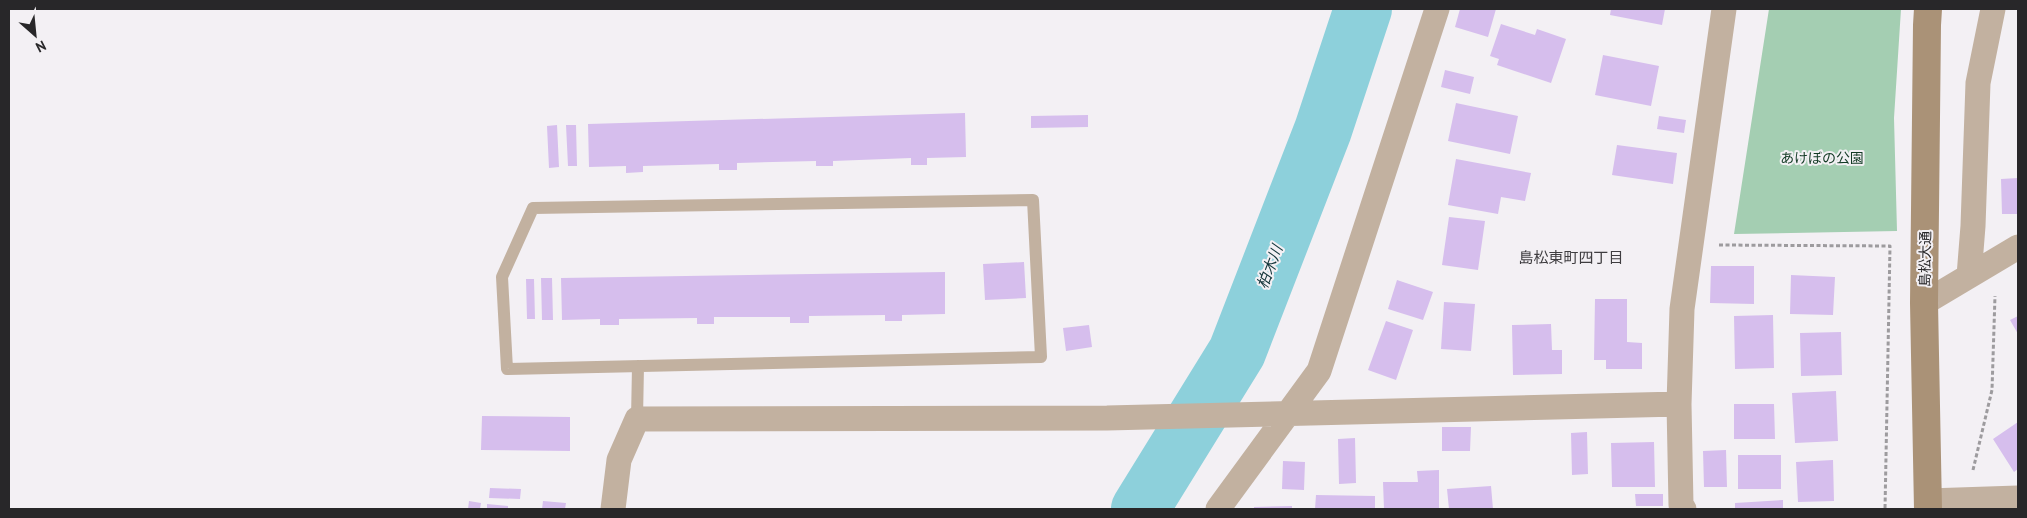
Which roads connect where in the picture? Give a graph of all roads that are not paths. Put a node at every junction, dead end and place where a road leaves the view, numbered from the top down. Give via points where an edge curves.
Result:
1 (1437, 9) edge
2 (1724, 9) edge
3 (1928, 9) edge
4 (1993, 9) edge
5 (2018, 247) edge
6 (1969, 276) junction
7 (1924, 303) junction
8 (638, 366) junction
9 (1679, 404) junction
10 (1288, 414) junction
11 (637, 418) junction
12 (2018, 498) edge
13 (1928, 505) edge
14 (613, 509) edge
15 (1218, 509) edge
16 (1684, 509) edge

1 - 10 street via 1319,371
2 - 9 street via 1682,309
3 - 7 street, 島松大通
4 - 6 street via 1978,83
5 - 6 street
6 - 7 street
7 - 13 street, 島松大通
8 - 8 lane via 1041,356 1034,200 532,208 502,277 507,369
8 - 11 lane
9 - 10 street
9 - 16 street via 1681,505
10 - 11 street via 1107,418
10 - 15 street
11 - 14 street via 619,460
12 - 13 street via 1970,499

